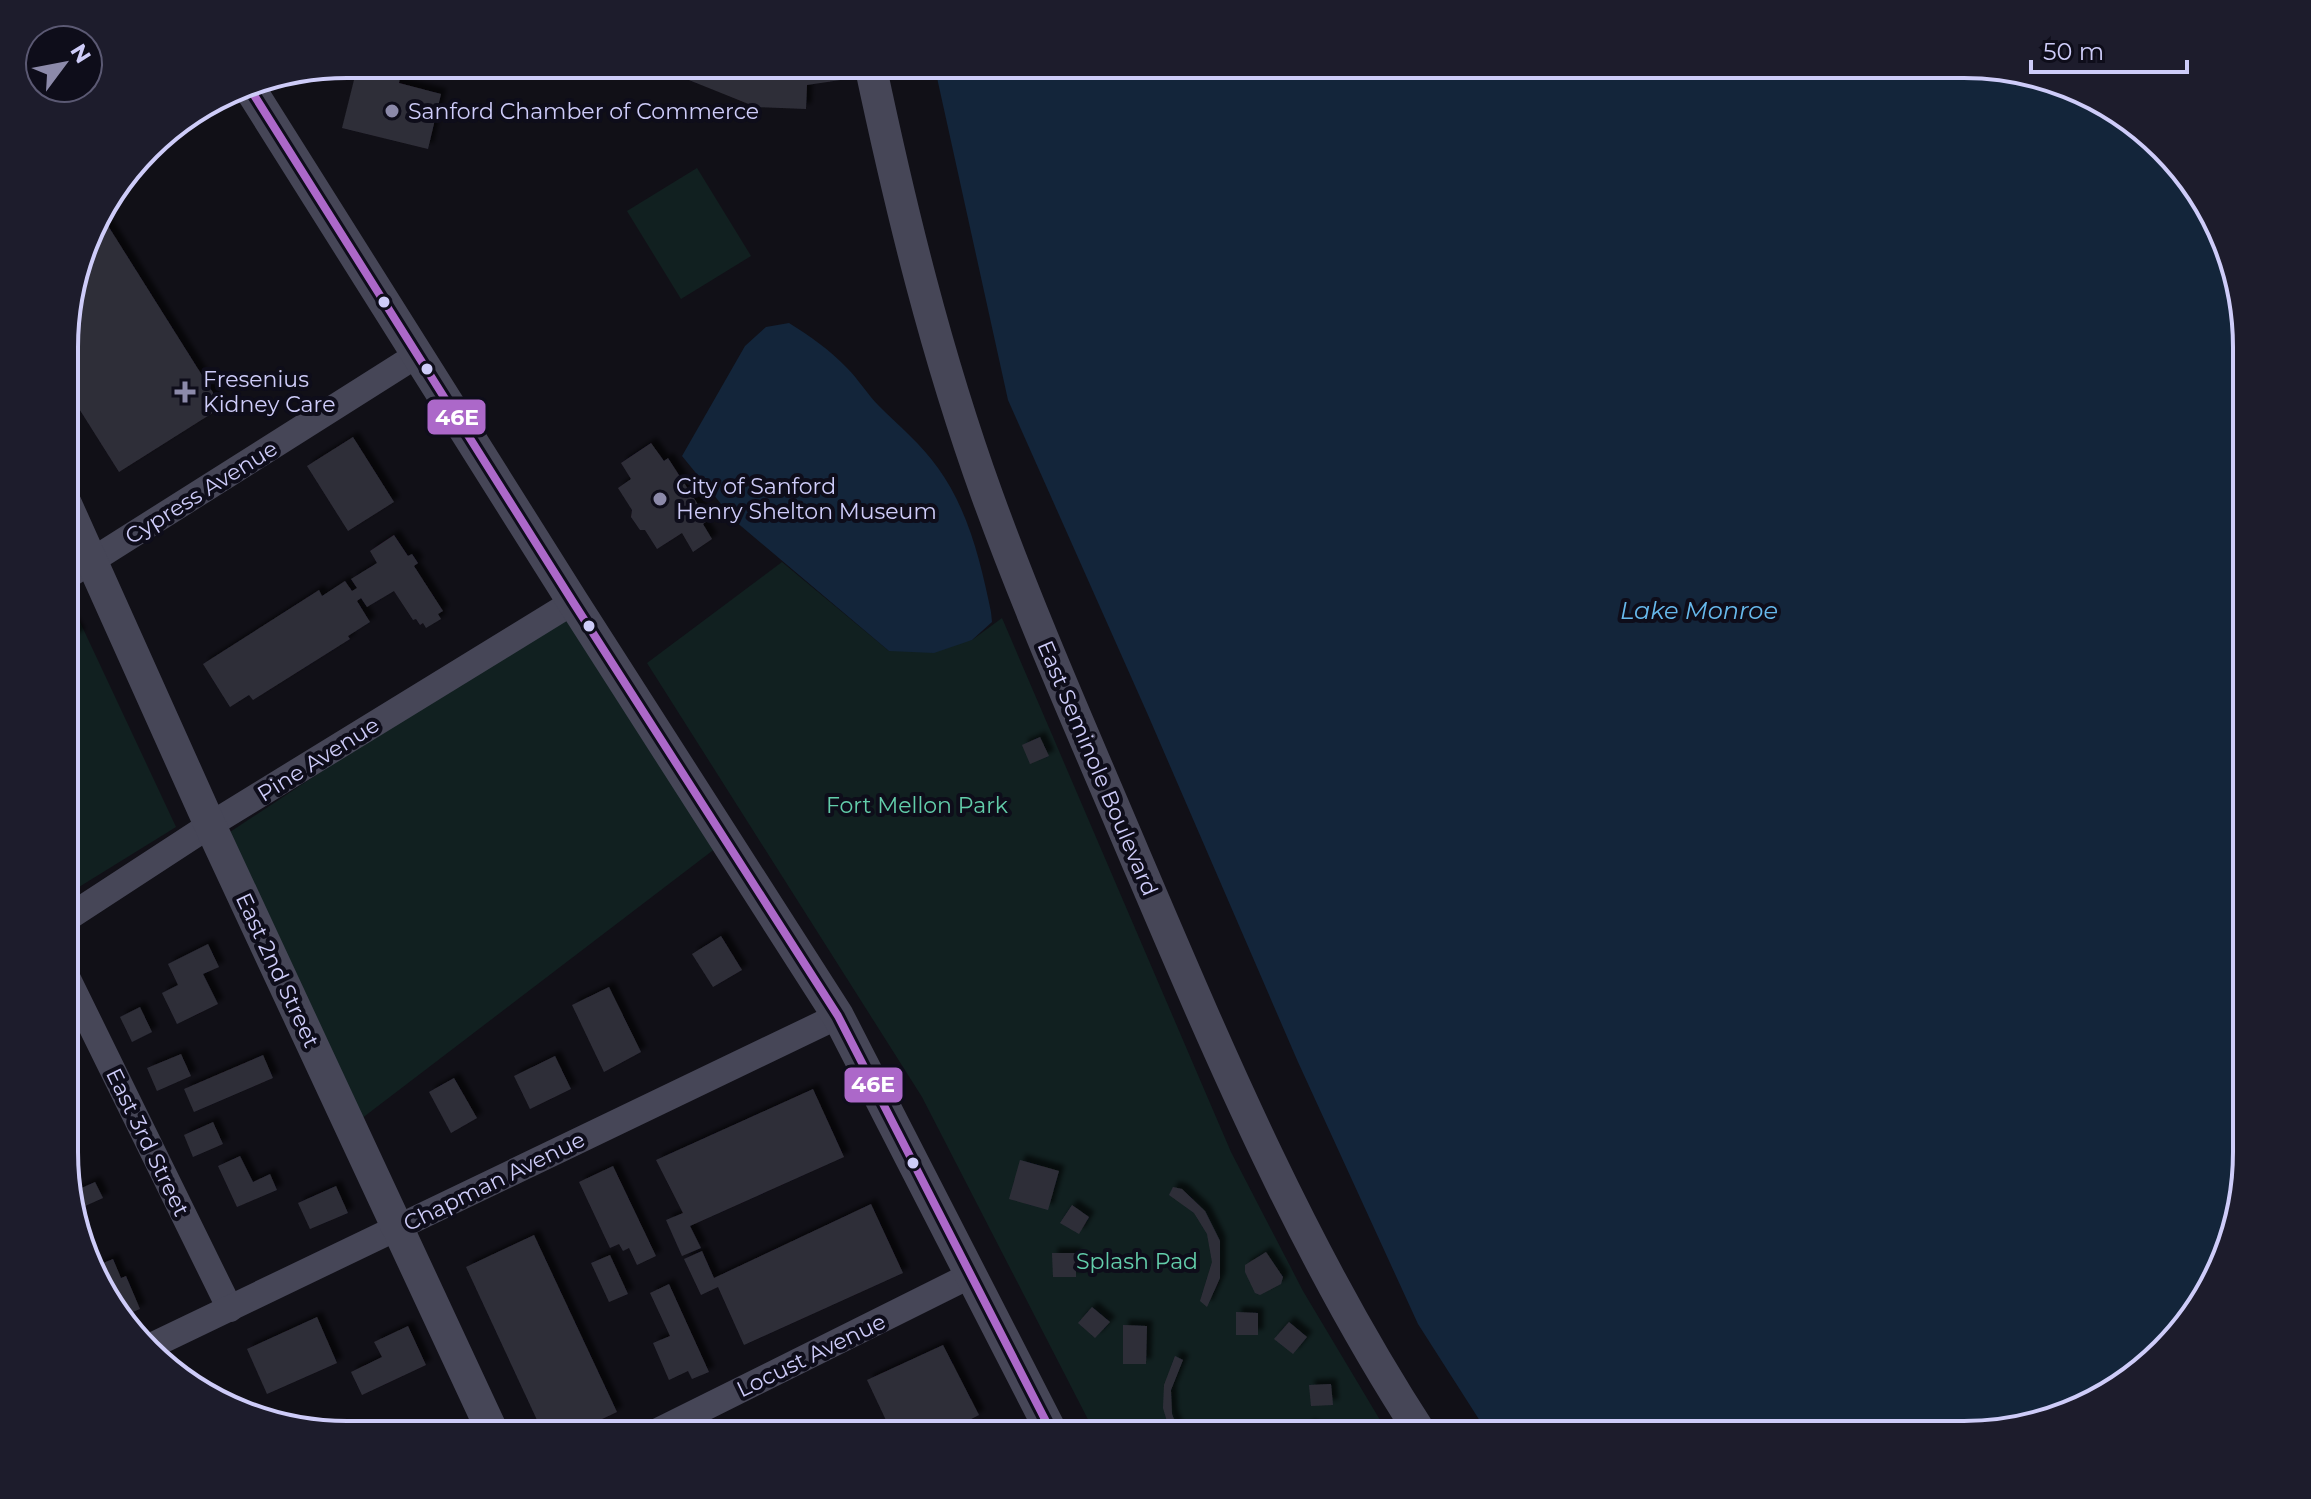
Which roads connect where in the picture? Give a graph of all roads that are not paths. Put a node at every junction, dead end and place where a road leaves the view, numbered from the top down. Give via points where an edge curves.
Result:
1 (873, 78) edge
2 (254, 95) edge
3 (417, 355) junction
4 (80, 569) edge
5 (573, 602) junction
6 (210, 825) junction
7 (78, 911) edge
8 (78, 999) edge
9 (838, 1016) junction
10 (398, 1226) junction
11 (971, 1275) junction
12 (230, 1309) junction
13 (158, 1343) edge
14 (1413, 1420) edge
15 (488, 1421) edge
16 (678, 1421) edge
17 (1046, 1421) edge

1 - 14 street, East Seminole Boulevard via 920,286 1026,598 1223,1064 1319,1263
2 - 3 street
3 - 4 street, Cypress Avenue
3 - 5 street
4 - 6 street, East 2nd Street
5 - 6 street, Pine Avenue
5 - 9 street
6 - 7 street, Pine Avenue
6 - 10 street, East 2nd Street
8 - 12 street, East 3rd Street
9 - 10 street, Chapman Avenue
9 - 11 street
10 - 12 street, Chapman Avenue
10 - 15 street, East 2nd Street
11 - 16 street, Locust Avenue
11 - 17 street
12 - 13 street, Chapman Avenue

